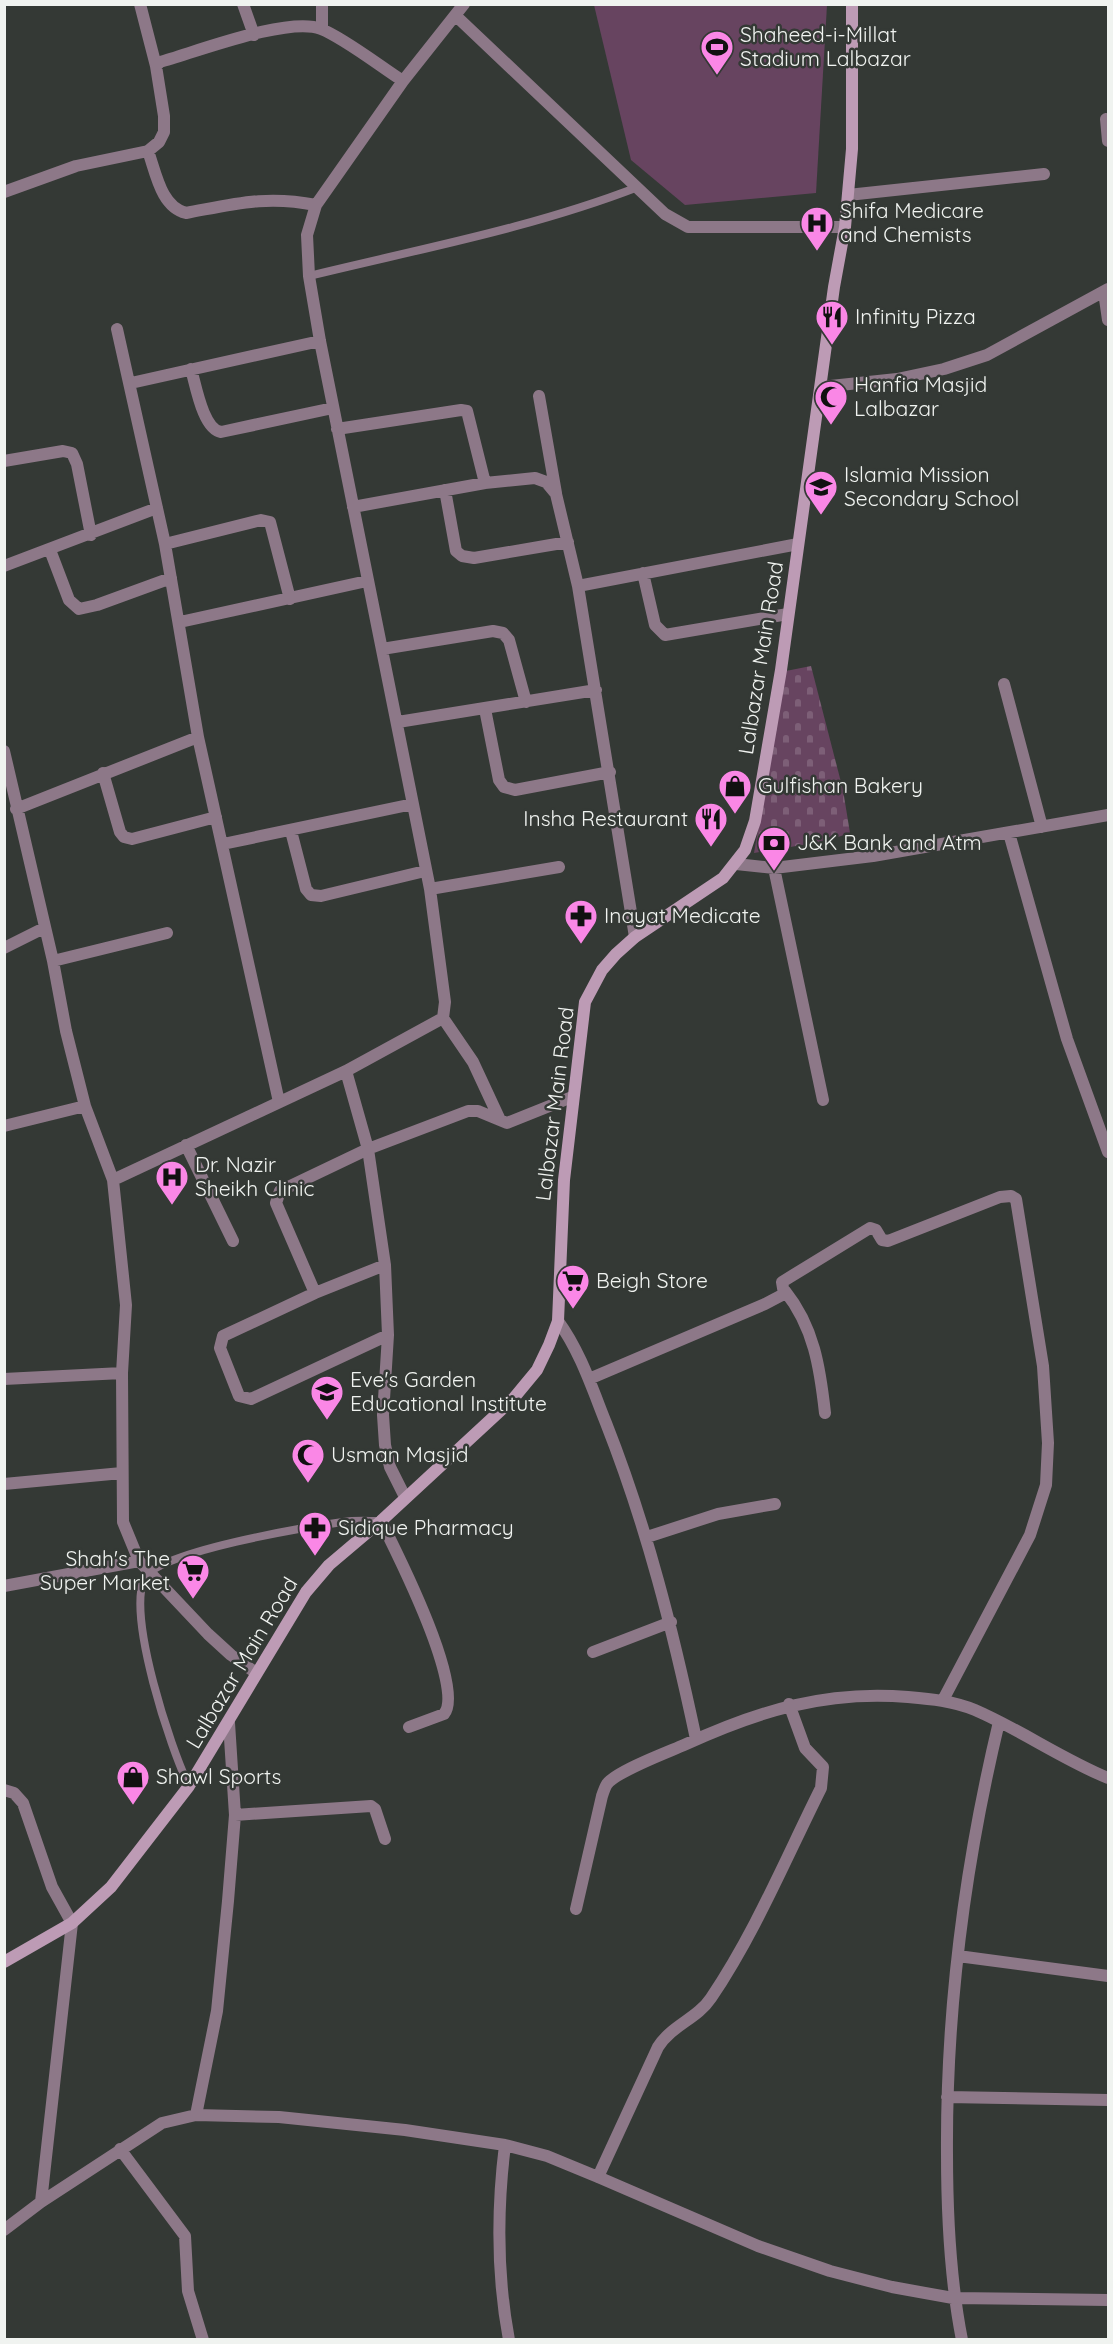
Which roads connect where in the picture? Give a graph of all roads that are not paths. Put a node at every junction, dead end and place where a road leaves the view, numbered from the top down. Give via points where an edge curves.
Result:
1 (140, 4) edge
2 (243, 4) edge
3 (322, 4) edge
4 (464, 4) edge
5 (852, 4) edge
6 (456, 16) junction
7 (322, 29) junction
8 (254, 35) junction
9 (156, 66) junction
10 (403, 81) junction
11 (1106, 118) dead end
12 (1108, 141) edge
13 (148, 151) junction
14 (1044, 174) dead end
15 (638, 187) junction
16 (4, 192) edge
17 (848, 195) junction
18 (316, 205) junction
19 (845, 227) junction
20 (309, 276) junction
21 (1106, 290) edge
22 (1108, 320) edge
23 (117, 328) dead end
24 (320, 341) junction
25 (191, 369) junction
26 (131, 383) junction
27 (821, 387) junction
28 (539, 396) dead end
29 (333, 408) junction
30 (337, 429) junction
31 (4, 461) edge
32 (484, 483) junction
33 (445, 490) junction
34 (556, 494) junction
35 (353, 507) junction
36 (157, 508) junction
37 (91, 535) junction
38 (568, 542) junction
39 (165, 544) junction
40 (798, 544) junction
41 (50, 550) junction
42 (4, 566) edge
43 (643, 573) junction
44 (171, 578) junction
45 (367, 581) junction
46 (578, 586) junction
47 (290, 599) junction
48 (788, 614) junction
49 (180, 622) junction
50 (382, 649) junction
51 (1004, 684) dead end
52 (596, 690) junction
53 (526, 702) junction
54 (485, 709) junction
55 (398, 722) junction
56 (198, 737) junction
57 (4, 751) edge
58 (610, 772) junction
59 (103, 773) junction
60 (413, 804) junction
61 (16, 809) junction
62 (1108, 815) edge
63 (216, 817) junction
64 (1042, 827) junction
65 (291, 831) junction
66 (1009, 833) junction
67 (223, 844) junction
68 (736, 864) junction
69 (559, 867) dead end
70 (774, 868) junction
71 (425, 871) junction
72 (430, 889) junction
73 (44, 928) junction
74 (167, 933) dead end
75 (635, 937) junction
76 (4, 948) edge
77 (53, 961) junction
78 (443, 1018) junction
79 (346, 1071) junction
80 (572, 1097) junction
81 (824, 1100) dead end
82 (279, 1102) junction
83 (85, 1106) junction
84 (500, 1120) junction
85 (4, 1126) edge
86 (186, 1145) junction
87 (368, 1149) junction
88 (1108, 1152) edge
89 (113, 1180) junction
90 (233, 1241) dead end
91 (384, 1265) junction
92 (785, 1291) junction
93 (315, 1293) junction
94 (558, 1321) junction
95 (388, 1335) junction
96 (122, 1373) junction
97 (4, 1379) edge
98 (589, 1379) junction
99 (825, 1413) dead end
100 (122, 1473) junction
101 (4, 1484) edge
102 (405, 1497) junction
103 (775, 1504) dead end
104 (381, 1521) junction
105 (647, 1537) junction
106 (139, 1561) junction
107 (150, 1570) junction
108 (4, 1586) edge
109 (671, 1623) junction
110 (593, 1652) dead end
111 (256, 1673) junction
112 (943, 1700) junction
113 (789, 1704) junction
114 (230, 1722) junction
115 (999, 1722) junction
116 (409, 1727) dead end
117 (696, 1739) junction
118 (1108, 1779) edge
119 (189, 1786) junction
120 (4, 1790) edge
121 (235, 1815) junction
122 (385, 1839) dead end
123 (576, 1909) dead end
124 (72, 1923) junction
125 (958, 1956) junction
126 (4, 1962) edge
127 (1108, 1976) edge
128 (946, 2097) junction
129 (1108, 2100) edge
130 (196, 2115) junction
131 (505, 2145) junction
132 (120, 2149) junction
133 (598, 2177) junction
134 (41, 2202) junction
135 (4, 2230) edge
136 (953, 2298) junction
137 (1108, 2300) edge
138 (203, 2340) edge
139 (510, 2340) edge
140 (962, 2340) edge

1 - 9 street
2 - 8 street
3 - 7 street
4 - 6 street
5 - 17 main road, Lalbazar Main Road via 852,149
6 - 10 street
6 - 15 street
7 - 8 street via 302,24
7 - 10 street
8 - 9 street
9 - 13 street via 164,132
10 - 18 street
11 - 12 street
13 - 16 street via 76,166
13 - 18 street via 168,204 177,211 186,213 261,199
14 - 17 street
15 - 19 street via 665,214 688,226
15 - 20 lane via 478,236
17 - 19 main road, Lalbazar Main Road
18 - 20 street via 307,235
19 - 27 main road, Lalbazar Main Road
20 - 24 street
21 - 22 street
21 - 27 street via 987,355 897,379
23 - 26 street
24 - 25 street
24 - 29 street
25 - 26 street
25 - 29 street via 207,424 214,431
26 - 36 street
27 - 40 main road, Lalbazar Main Road
28 - 34 street
29 - 30 street
30 - 32 street via 467,411
30 - 35 street
31 - 37 street via 63,451 72,453
32 - 33 street
32 - 34 street via 536,478 546,482
33 - 35 street
33 - 38 street via 456,551 462,556 474,558
34 - 38 street
35 - 45 street
36 - 37 street
36 - 39 street
37 - 41 street
38 - 46 street
39 - 44 street
39 - 47 street via 261,520 270,522
40 - 43 street
40 - 48 main road, Lalbazar Main Road
41 - 42 street
41 - 44 street via 69,600 79,609
43 - 46 street
43 - 48 street via 655,625 665,634
44 - 49 street
45 - 47 street
45 - 50 street
46 - 52 street
47 - 49 street
48 - 68 main road, Lalbazar Main Road via 755,821
49 - 56 street
50 - 53 street via 493,631 503,633 509,640
50 - 55 street
51 - 64 street
52 - 53 street
52 - 58 street
53 - 54 street
54 - 55 street
54 - 58 street via 499,780 504,787 515,790
55 - 60 street
56 - 59 street
56 - 63 street
57 - 61 street
58 - 75 street
59 - 61 street
59 - 63 street via 124,837
60 - 65 street
60 - 71 street
61 - 73 street
62 - 64 street
63 - 67 street
64 - 66 street
65 - 67 street
65 - 71 street via 311,895 321,896
66 - 70 street
66 - 88 street via 1067,1040
67 - 82 street
68 - 70 street
68 - 75 main road, Lalbazar Main Road via 723,878
69 - 72 street
70 - 81 street
71 - 72 street
72 - 78 street via 444,991
73 - 76 street
73 - 77 street
74 - 77 street
75 - 80 main road, Lalbazar Main Road via 602,970 585,1002
77 - 83 street
78 - 79 street
78 - 84 street via 473,1062
79 - 82 street
79 - 87 street
80 - 84 street via 515,1121
80 - 94 main road, Lalbazar Main Road
82 - 86 street
83 - 85 street
83 - 89 street
84 - 87 street via 468,1111
86 - 89 street
86 - 90 street
87 - 91 street
87 - 93 street via 279,1191 276,1197
89 - 96 street via 126,1305
91 - 93 street
91 - 95 street
92 - 98 street via 765,1304
92 - 99 street via 813,1340
92 - 112 street via 782,1282 870,1228 888,1241 1000,1197 1016,1199 1043,1366 1048,1443 1046,1485 1030,1534
93 - 95 street via 223,1336 220,1348 239,1396 251,1399
94 - 98 street via 572,1340
94 - 102 main road, Lalbazar Main Road via 537,1371 513,1400
95 - 102 street via 384,1445
96 - 97 street
96 - 100 street
98 - 105 street
100 - 101 street
100 - 106 street via 123,1522
102 - 104 main road, Lalbazar Main Road
103 - 105 street via 717,1514
104 - 107 lane via 344,1522 248,1539 180,1556
104 - 111 main road, Lalbazar Main Road via 329,1565 306,1592
104 - 116 street via 428,1622 450,1701 444,1714
105 - 109 street
106 - 107 street
106 - 108 street
107 - 111 street via 208,1634
107 - 119 lane via 142,1591 145,1647 166,1728
109 - 110 street
109 - 117 street
111 - 114 main road, Lalbazar Main Road
112 - 113 street via 885,1695
112 - 115 street
113 - 117 street
113 - 133 street via 805,1749 823,1767 821,1788 713,1995 704,2008 666,2034 658,2047
114 - 119 main road, Lalbazar Main Road
114 - 121 street
115 - 118 street
115 - 125 street via 972,1845
117 - 123 street via 608,1783
119 - 124 main road, Lalbazar Main Road via 111,1887
120 - 124 street via 14,1793 23,1803 52,1887
121 - 122 street via 371,1806
121 - 130 street via 217,2011
124 - 126 main road, Lalbazar Main Road
124 - 134 street
125 - 127 street
125 - 128 street
128 - 129 street
128 - 136 street
130 - 131 street via 279,2117
130 - 132 street via 162,2123
131 - 133 street via 547,2156
131 - 139 street via 501,2259
132 - 134 street
132 - 138 street via 185,2236 188,2291
133 - 136 street via 793,2259 892,2287
134 - 135 street
136 - 137 street
136 - 140 street

